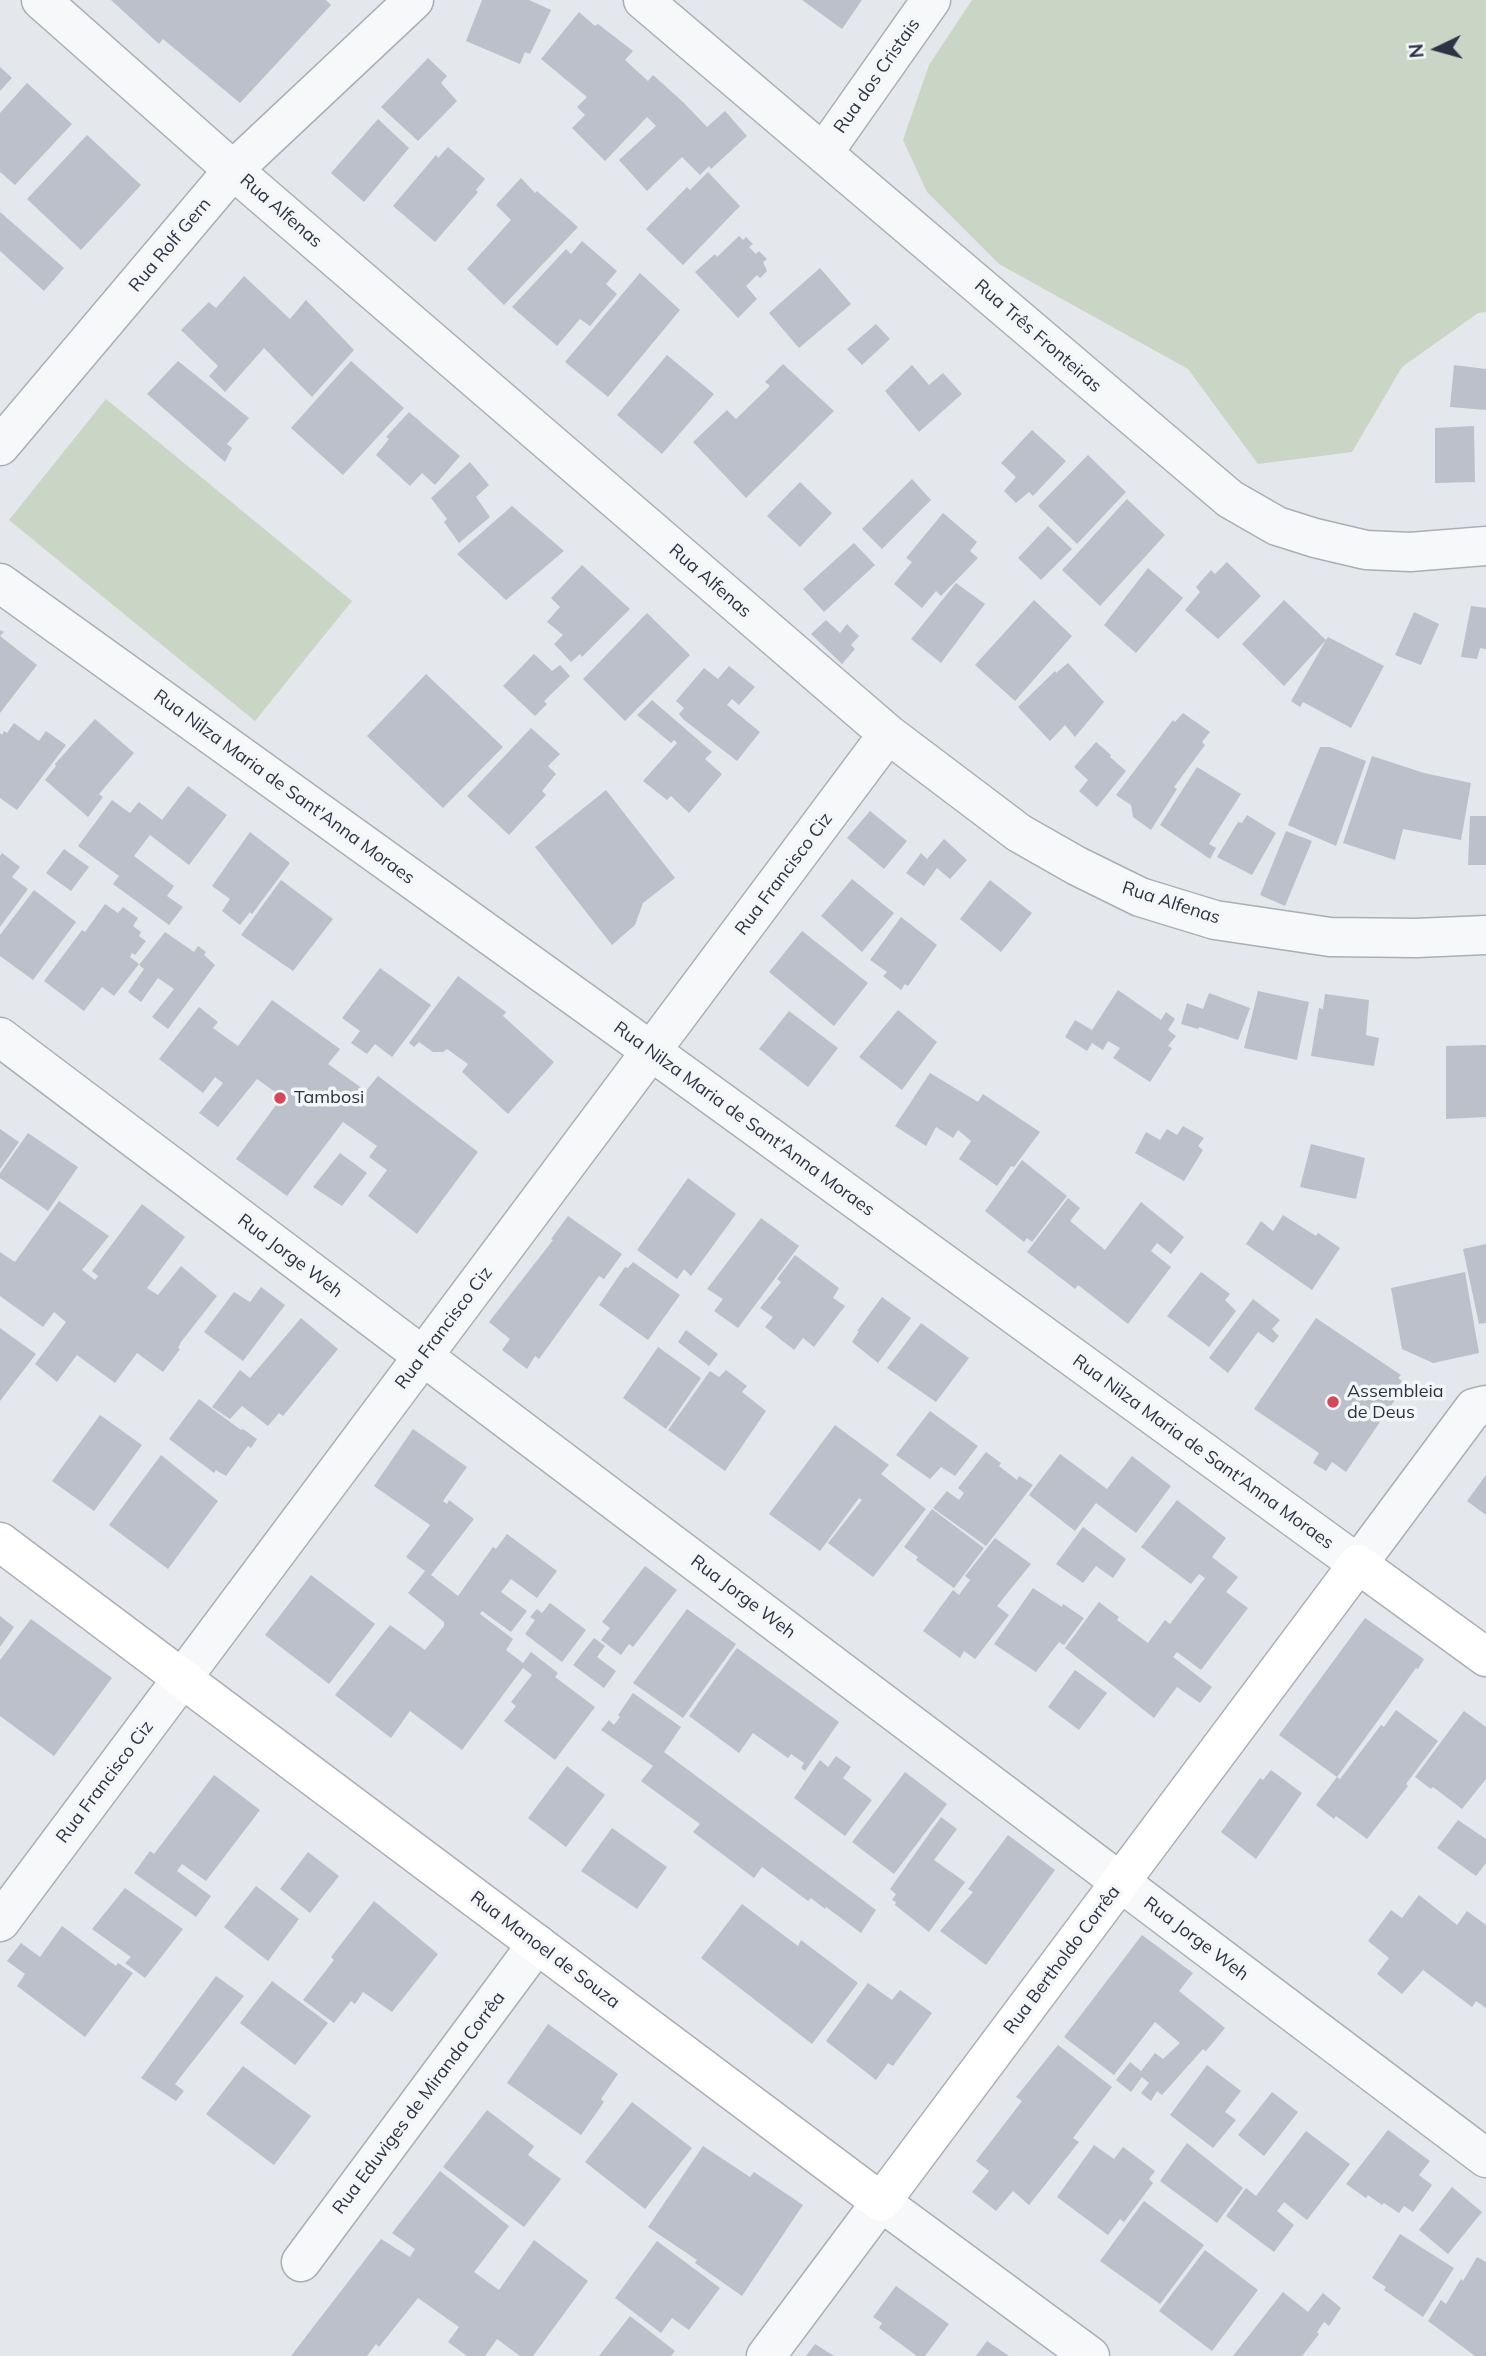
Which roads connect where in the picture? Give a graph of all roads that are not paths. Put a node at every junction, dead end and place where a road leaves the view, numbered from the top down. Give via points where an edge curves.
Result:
1 (41, 0) edge
2 (414, 0) edge
3 (643, 0) edge
4 (931, 0) edge
5 (824, 152) junction
6 (233, 170) junction
7 (0, 446) edge
8 (1486, 546) edge
9 (0, 583) edge
10 (888, 734) junction
11 (1486, 934) edge
12 (0, 1037) edge
13 (651, 1051) junction
14 (423, 1356) junction
15 (1486, 1405) edge
16 (0, 1542) edge
17 (1358, 1564) junction
18 (1486, 1657) edge
19 (182, 1679) junction
20 (1121, 1882) junction
21 (0, 1922) edge
22 (537, 1944) junction
23 (1486, 2158) edge
24 (881, 2202) junction
25 (302, 2262) dead end
26 (766, 2356) edge
27 (1090, 2356) edge

1 - 6 street, Rua Alfenas
2 - 6 street, Rua Rolf Gern
3 - 5 street, Rua Três Fronteiras
4 - 5 street, Rua dos Cristais
5 - 8 street, Rua Três Fronteiras via 1230,499 1277,526 1366,550
6 - 7 street, Rua Rolf Gern
6 - 10 street, Rua Alfenas
9 - 13 street, Rua Nilza Maria de Sant'Anna Moraes
10 - 11 street, Rua Alfenas via 1018,834 1139,897 1215,920 1330,937
10 - 13 street, Rua Francisco Ciz
12 - 14 street, Rua Jorge Weh
13 - 14 street, Rua Francisco Ciz
13 - 17 street, Rua Nilza Maria de Sant'Anna Moraes
14 - 19 street, Rua Francisco Ciz
14 - 20 street, Rua Jorge Weh
15 - 17 street via 1474,1408
16 - 19 street, Rua Manoel de Souza
17 - 18 street, Rua Nilza Maria de Sant'Anna Moraes
17 - 20 street, Rua Bertholdo Corrêa
19 - 21 street, Rua Francisco Ciz
19 - 22 street, Rua Manoel de Souza
20 - 23 street, Rua Jorge Weh
20 - 24 street, Rua Bertholdo Corrêa
22 - 24 street, Rua Manoel de Souza
22 - 25 street, Rua Eduviges de Miranda Corrêa
24 - 26 street, Rua Bertholdo Corrêa
24 - 27 street, Rua Manoel de Souza

